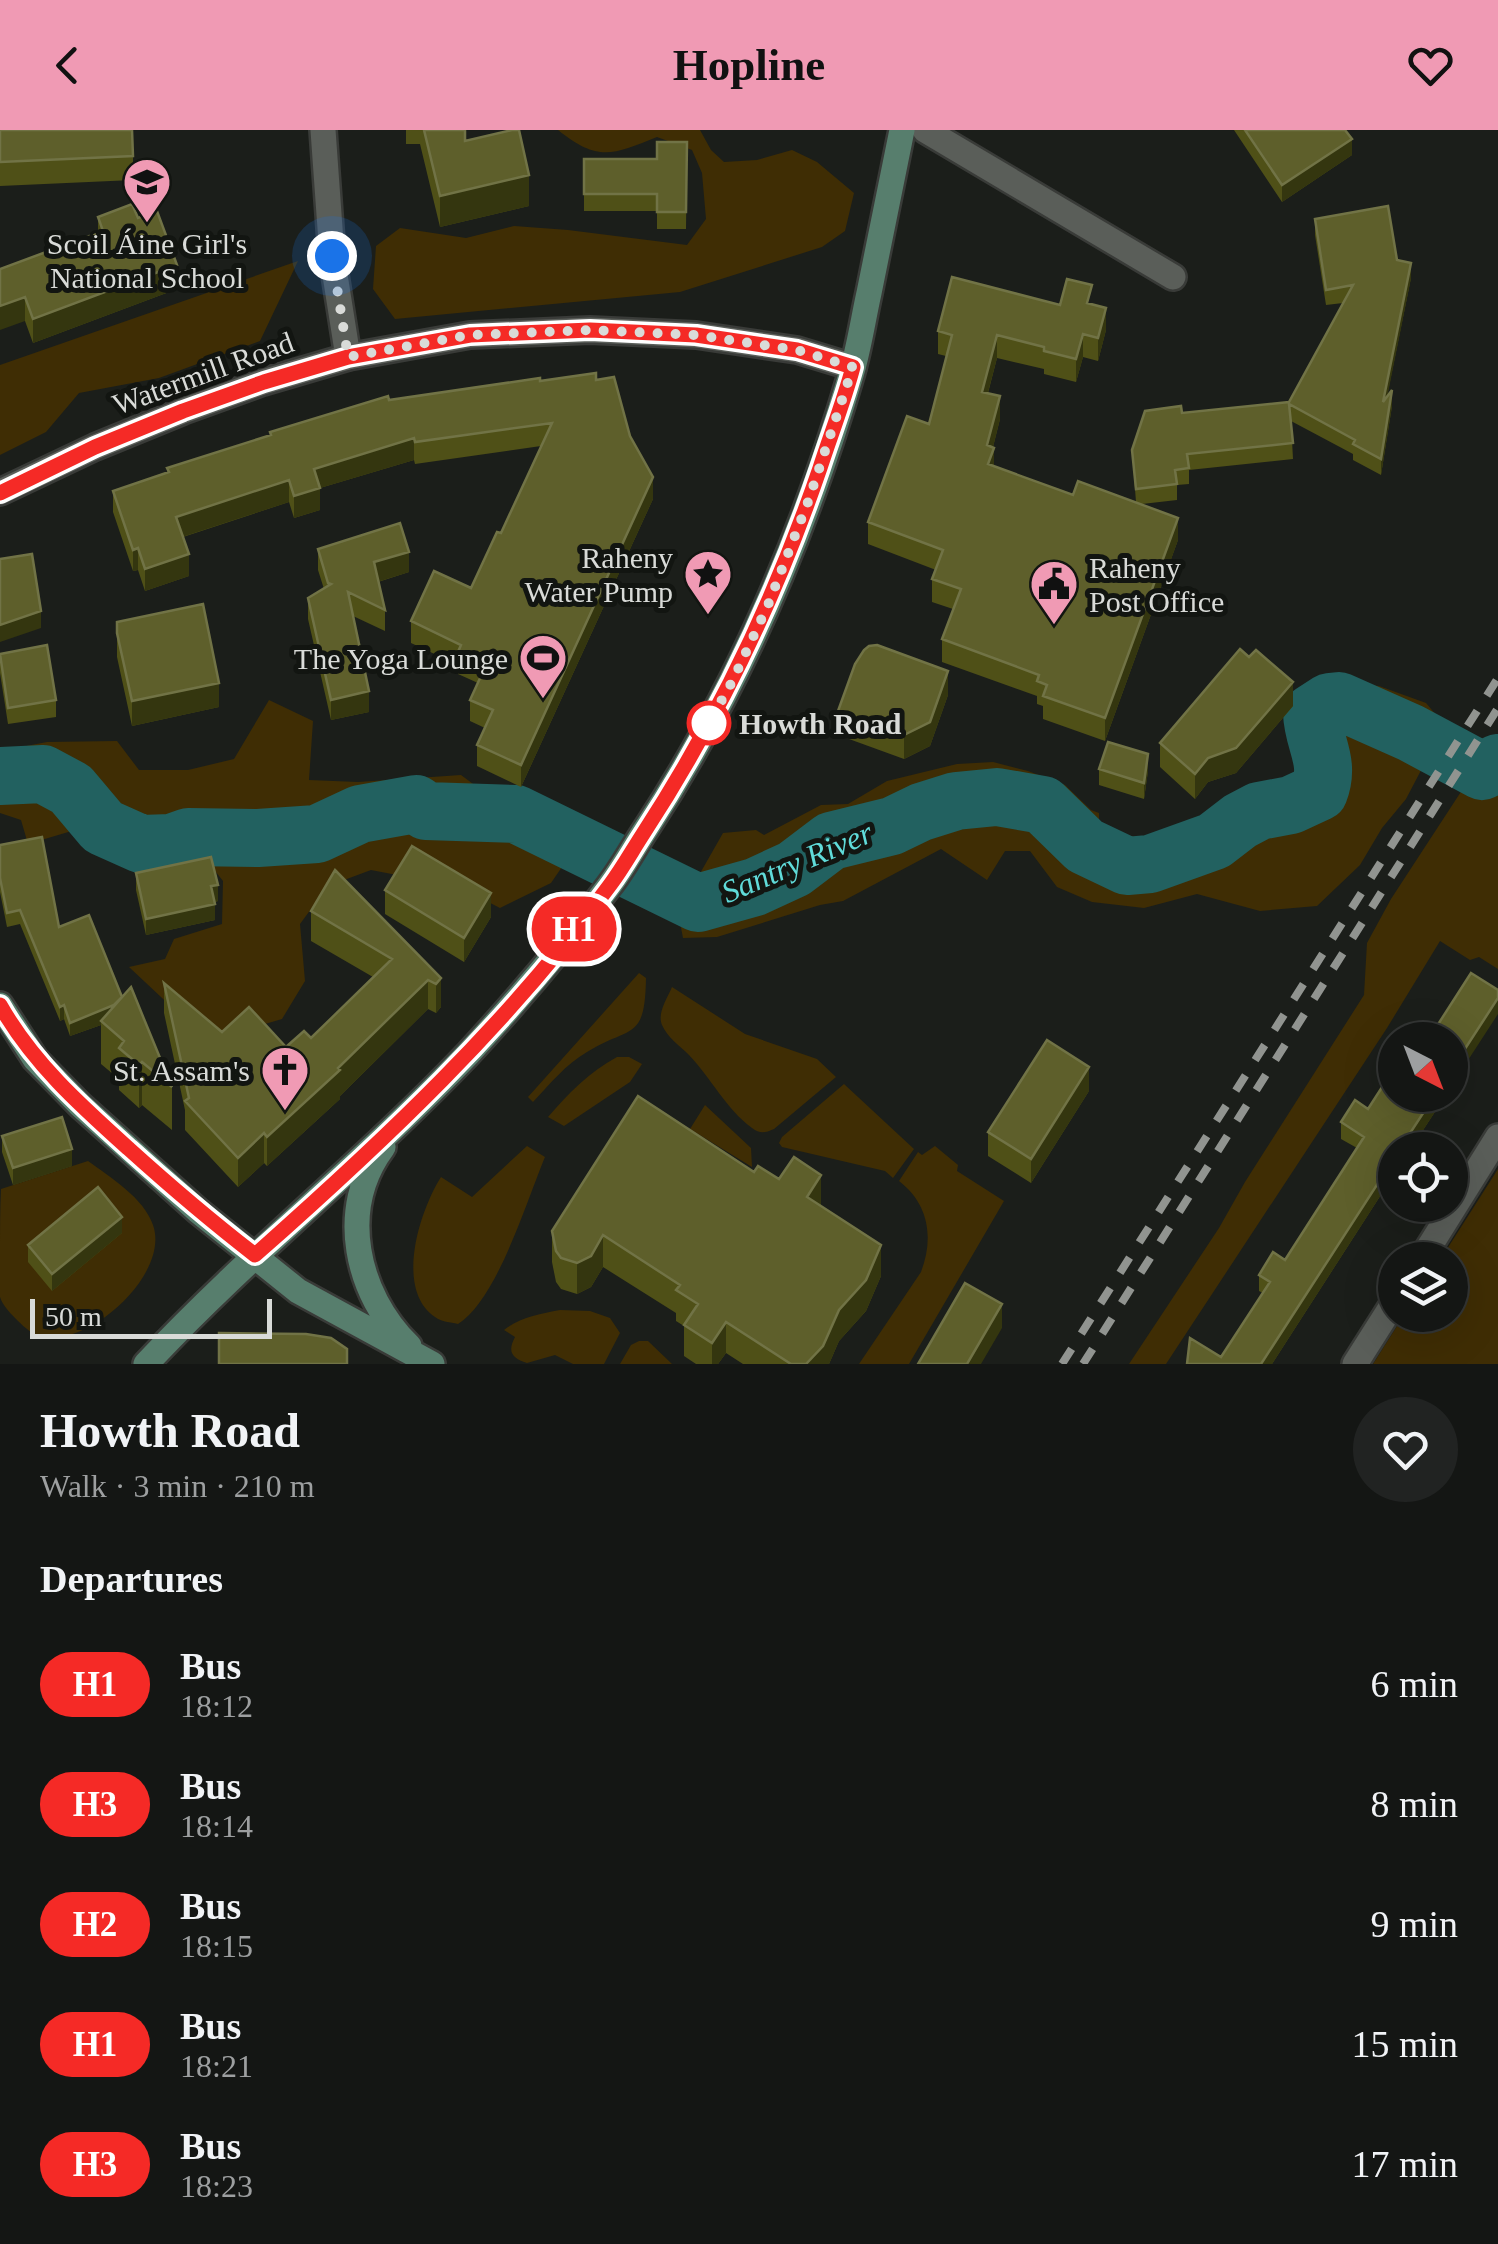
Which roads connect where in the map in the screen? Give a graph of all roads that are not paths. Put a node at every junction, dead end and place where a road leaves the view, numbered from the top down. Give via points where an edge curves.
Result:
1 (323, 130) edge
2 (902, 130) edge
3 (925, 130) edge
4 (1173, 277) dead end
5 (348, 357) junction
6 (853, 367) junction
7 (0, 492) edge
8 (0, 1007) edge
9 (414, 1107) junction
10 (1498, 1136) edge
11 (1431, 1242) edge
12 (255, 1255) junction
13 (1378, 1328) edge
14 (428, 1362) edge
15 (146, 1364) edge
16 (1355, 1364) edge

1 - 5 street
2 - 6 main road
3 - 4 street
5 - 6 street, Watermill Road via 470,335 590,330 713,338 797,350
5 - 7 street, Watermill Road via 183,411
6 - 9 main road via 768,605 670,792 610,885 544,969
8 - 12 main road via 35,1059 80,1105
9 - 12 main road
9 - 14 main road via 363,1184 356,1240 377,1303 400,1338
10 - 11 street
12 - 14 main road via 298,1290
12 - 15 main road
13 - 16 street

